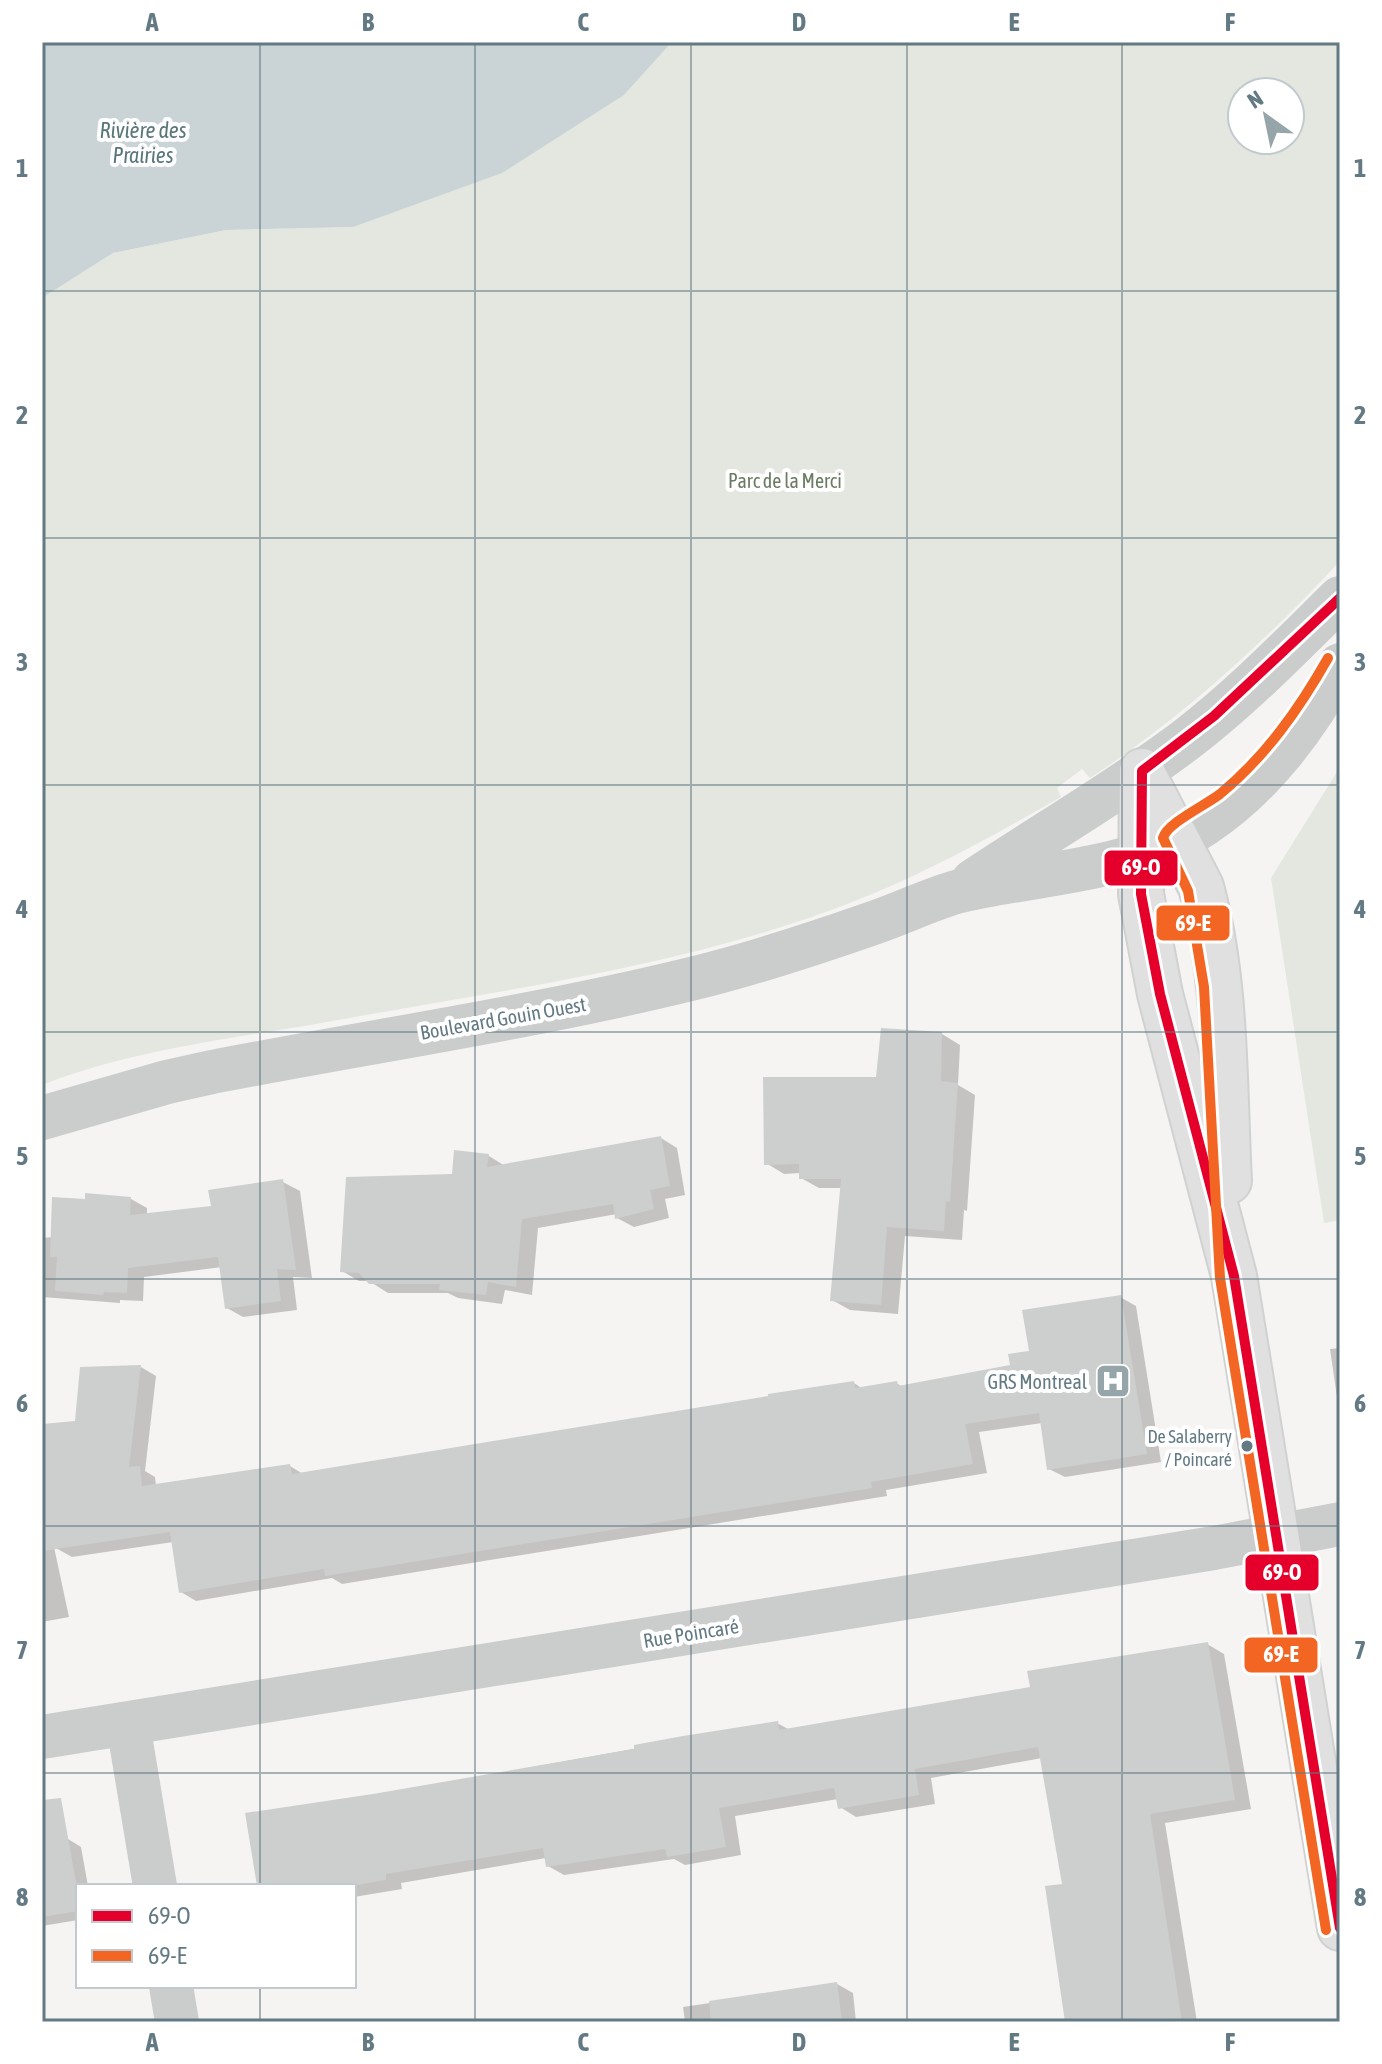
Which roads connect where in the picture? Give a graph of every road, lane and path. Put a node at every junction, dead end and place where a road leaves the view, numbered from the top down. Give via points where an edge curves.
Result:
1 (1340, 598) edge
2 (1340, 665) edge
3 (1142, 771) junction
4 (1159, 846) junction
5 (958, 892) junction
6 (42, 1118) edge
7 (1234, 1276) junction
8 (1340, 1524) edge
9 (1277, 1536) junction
10 (128, 1724) junction
11 (42, 1737) edge
12 (155, 1884) edge
13 (1340, 1928) edge
14 (171, 1988) edge
15 (177, 2022) edge

1 - 3 street, Boulevard Gouin Ouest via 1214,716
2 - 4 street, Boulevard Gouin Ouest via 1265,772 1203,826
3 - 4 main road
3 - 5 street, Boulevard Gouin Ouest
4 - 5 street, Boulevard Gouin Ouest via 1115,862
4 - 7 main road via 1141,894 1160,994
4 - 7 main road via 1201,887 1218,985
5 - 6 street, Boulevard Gouin Ouest via 795,950 704,975 570,1006 197,1075
7 - 9 main road
8 - 9 street, Rue Poincaré
9 - 10 street, Rue Poincaré
9 - 13 main road
10 - 11 street, Rue Poincaré
10 - 12 street
14 - 15 street

